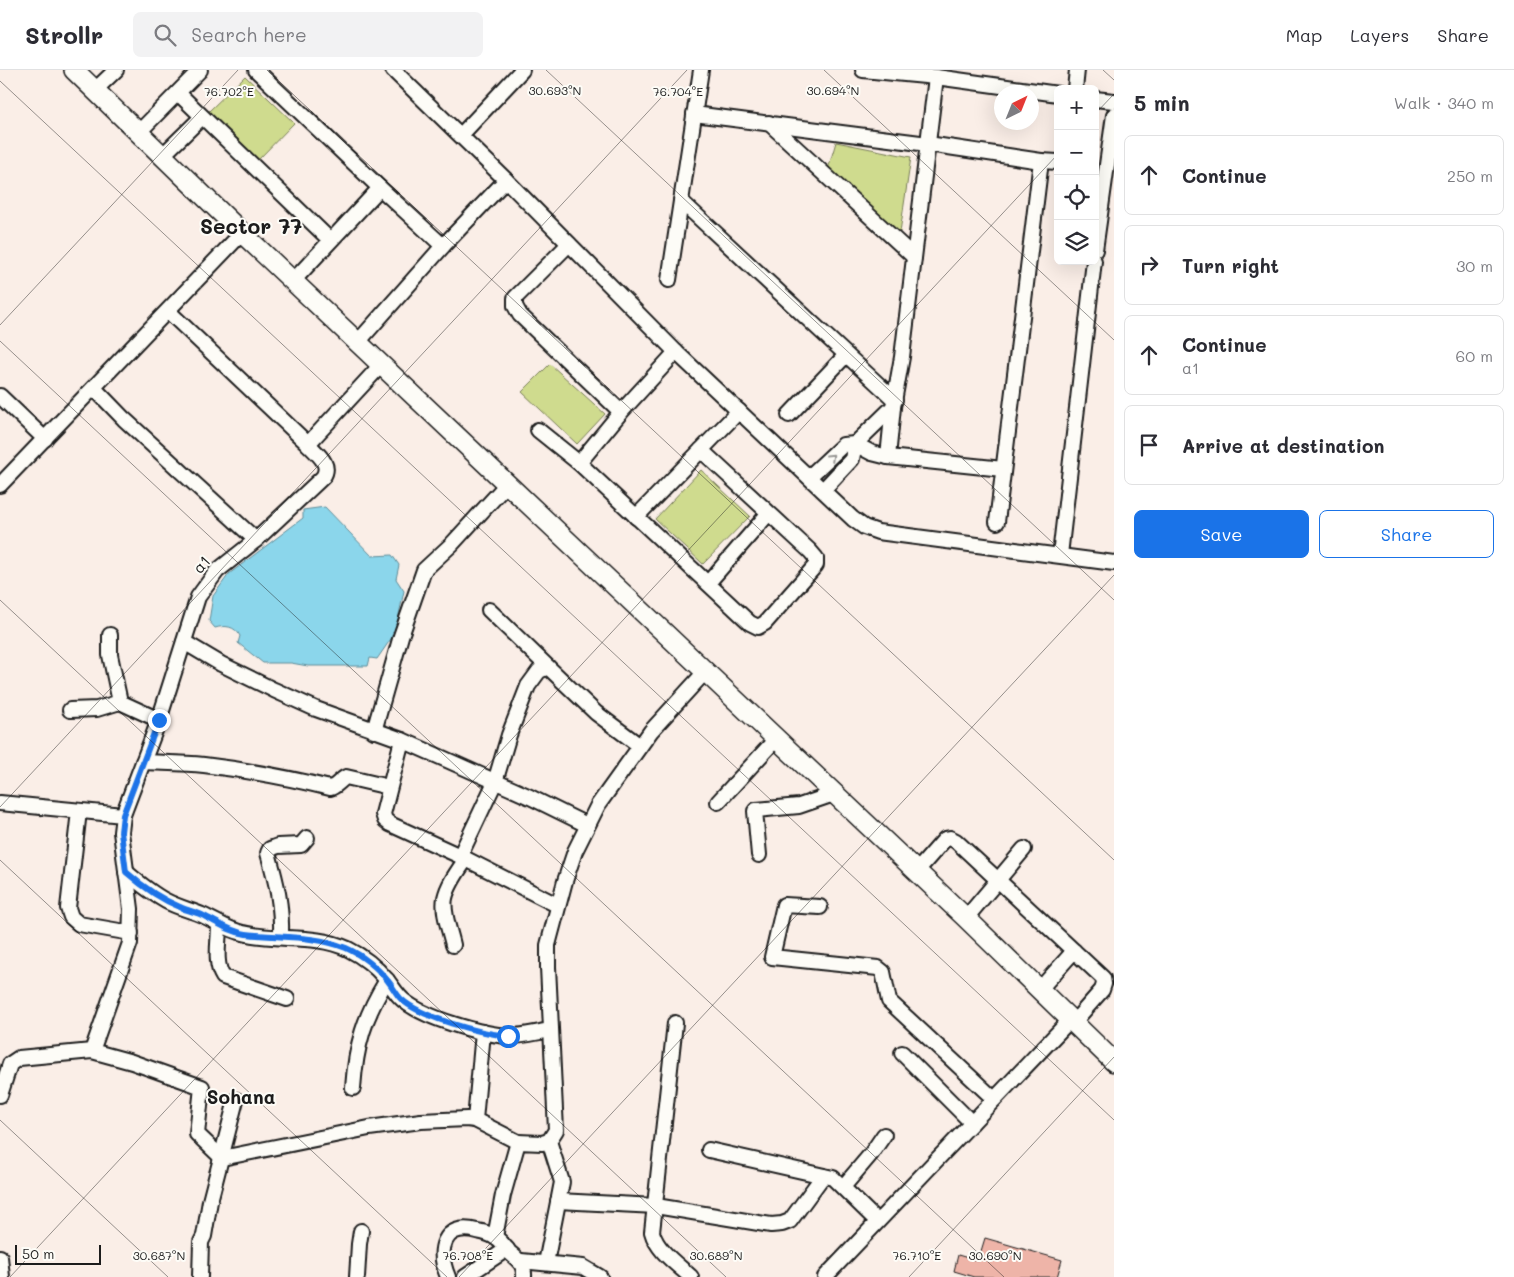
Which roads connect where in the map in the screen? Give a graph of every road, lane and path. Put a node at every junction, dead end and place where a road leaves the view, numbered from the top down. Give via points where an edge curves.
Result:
1 (74, 70) edge
2 (116, 70) edge
3 (200, 70) edge
4 (256, 70) edge
5 (393, 70) edge
6 (522, 70) edge
7 (701, 70) edge
8 (863, 70) edge
9 (1077, 70) edge
10 (936, 77) junction
11 (1075, 85) edge
12 (95, 90) junction
13 (178, 93) junction
14 (1054, 93) edge
15 (1099, 99) edge
16 (1114, 101) edge
17 (694, 114) junction
18 (1114, 115) edge
19 (202, 116) junction
20 (769, 124) junction
21 (139, 132) junction
22 (460, 135) junction
23 (928, 144) junction
24 (164, 155) junction
25 (1041, 161) junction
26 (1054, 162) edge
27 (506, 180) junction
28 (380, 188) junction
29 (681, 201) junction
30 (1099, 222) edge
31 (242, 233) junction
32 (330, 240) junction
33 (569, 244) junction
34 (443, 246) junction
35 (914, 257) junction
36 (1094, 265) edge
37 (668, 280) dead end
38 (293, 281) junction
39 (168, 311) junction
40 (358, 342) junction
41 (676, 352) junction
42 (846, 355) junction
43 (382, 365) junction
44 (94, 388) junction
45 (0, 396) edge
46 (894, 404) junction
47 (621, 412) junction
48 (739, 412) junction
49 (790, 415) dead end
50 (538, 430) dead end
51 (45, 439) junction
52 (308, 444) junction
53 (855, 444) junction
54 (701, 450) junction
55 (888, 456) junction
56 (579, 462) junction
57 (1003, 469) junction
58 (810, 477) junction
59 (507, 484) junction
60 (0, 485) edge
61 (823, 490) junction
62 (768, 514) junction
63 (636, 517) junction
64 (996, 522) dead end
65 (256, 540) junction
66 (1060, 555) junction
67 (1114, 563) edge
68 (708, 583) junction
69 (489, 610) dead end
70 (110, 636) dead end
71 (184, 642) junction
72 (548, 667) junction
73 (705, 672) junction
74 (120, 702) junction
75 (70, 710) dead end
76 (159, 720) junction
77 (374, 731) junction
78 (776, 739) junction
79 (402, 740) junction
80 (640, 746) junction
81 (143, 762) junction
82 (495, 782) junction
83 (389, 787) junction
84 (834, 794) junction
85 (718, 802) dead end
86 (0, 803) edge
87 (79, 811) junction
88 (123, 815) junction
89 (588, 825) junction
90 (307, 838) dead end
91 (1024, 849) dead end
92 (759, 855) dead end
93 (463, 857) junction
94 (126, 872) junction
95 (916, 872) junction
96 (998, 881) junction
97 (558, 905) junction
98 (820, 907) dead end
99 (966, 918) junction
100 (219, 925) junction
101 (132, 933) junction
102 (282, 937) junction
103 (453, 945) dead end
104 (1074, 951) junction
105 (387, 980) junction
106 (1039, 990) junction
107 (287, 999) dead end
108 (1071, 1022) junction
109 (675, 1023) dead end
110 (551, 1030) junction
111 (482, 1032) junction
112 (92, 1051) junction
113 (902, 1053) dead end
114 (5, 1062) edge
115 (1114, 1062) edge
116 (353, 1088) dead end
117 (0, 1095) edge
118 (994, 1099) junction
119 (236, 1100) dead end
120 (475, 1120) junction
121 (972, 1123) junction
122 (884, 1135) dead end
123 (549, 1141) junction
124 (518, 1142) junction
125 (709, 1150) dead end
126 (222, 1158) junction
127 (823, 1176) junction
128 (843, 1187) junction
129 (558, 1201) junction
130 (656, 1206) junction
131 (878, 1221) junction
132 (361, 1231) dead end
133 (495, 1237) junction
134 (506, 1249) junction
135 (0, 1256) edge
136 (521, 1260) junction
137 (546, 1263) junction
138 (2, 1277) edge
139 (200, 1277) edge
140 (358, 1277) edge
141 (448, 1277) edge
142 (465, 1277) edge
143 (524, 1277) edge
144 (600, 1277) edge
145 (691, 1277) edge
146 (825, 1277) edge

1 - 12 street
2 - 12 street
3 - 13 street
4 - 28 street
5 - 22 street
6 - 22 street
7 - 17 street
8 - 10 street
9 - 11 street
10 - 14 street
10 - 23 street
12 - 21 street
13 - 19 street
13 - 21 street
15 - 16 street
17 - 20 street
17 - 29 street
18 - 30 street
19 - 24 street
19 - 32 street
20 - 23 street
20 - 35 street
21 - 24 street
22 - 27 street
23 - 25 street
23 - 35 street
24 - 31 street
25 - 26 street
25 - 57 street
27 - 33 street
27 - 34 street
28 - 32 street
28 - 34 street
29 - 37 street
29 - 42 street
31 - 38 street
31 - 39 street
32 - 38 street
33 - 41 street
33 - 47 street via 515,298 515,306 520,315
34 - 40 street
35 - 46 street
36 - 66 street
38 - 40 street
39 - 44 street
39 - 52 street, a1
40 - 43 street
41 - 47 street
41 - 48 street
42 - 46 street
42 - 49 street
43 - 52 street
43 - 59 street
44 - 51 street
44 - 65 street via 124,420
45 - 51 street
46 - 53 street
46 - 55 street
47 - 56 street
48 - 54 street
48 - 58 street
50 - 56 street
51 - 60 street
52 - 65 street, a1 via 323,460 327,472
53 - 55 street via 872,453
58 -> 53 street via 842,445
53 - 61 street via 852,459
54 - 62 street
54 - 63 street
55 - 57 street
56 - 63 street
57 - 64 street
58 - 61 street
59 - 73 street
59 - 77 street via 424,570
61 - 66 street via 864,527 878,532
62 - 68 street
62 - 68 street via 816,558 816,565 784,602 758,627
63 - 68 street
65 - 71 street, a1 via 207,582 198,597
66 - 67 street
69 - 72 street
70 - 74 street via 110,655
71 - 76 street, a1
71 - 77 street via 274,690
72 - 80 street via 596,713
72 - 82 street via 539,671 528,686 506,742
73 - 78 street
73 - 80 street
74 - 75 street via 97,709
74 - 76 street
76 - 81 street, a1
77 - 79 street
78 - 84 street
78 - 85 street
79 - 82 street
79 - 83 street
80 - 89 street via 598,805
81 - 83 street via 233,769 330,788 346,777
81 - 88 street, a1
82 - 89 street
82 - 93 street
83 - 93 street via 383,814 385,820
84 - 92 street via 799,806 756,810
84 - 95 street
86 - 87 street
87 - 88 street
87 - 101 street via 68,908 71,917 79,924
88 - 94 street, a1 via 121,832
89 - 97 street via 575,851
90 - 102 street via 301,844 273,848 268,853 280,895
91 - 96 street
93 - 97 street
93 - 103 street via 446,897
94 - 100 street via 167,901
94 - 101 street, a1
95 - 96 street via 945,839 950,838
95 - 99 street
96 - 99 street
96 - 104 street
97 - 110 street via 548,945
98 - 118 street via 784,905 772,957 878,968 883,972 889,1001
99 - 106 street
100 - 102 street via 243,934
100 - 107 street via 218,964 223,977
101 - 112 street, a1
102 - 105 street via 326,941 348,949
104 - 106 street
104 - 108 street via 1103,978 1104,984
105 - 111 street via 396,994 415,1008
105 - 116 street via 364,1026 356,1056
106 - 108 street
108 - 115 street
108 - 118 street
109 - 130 street
110 - 111 street via 518,1036
110 - 123 street via 556,1130
111 - 120 street
112 - 114 street
112 - 126 street via 202,1086 197,1134
113 - 121 street
114 - 117 street
118 - 121 street
119 - 126 street
120 - 124 street
120 - 126 street via 395,1124
121 - 131 street
122 - 128 street
123 - 124 street
123 - 129 street via 562,1182
124 - 133 street
125 - 127 street
126 - 139 street via 201,1242
127 - 128 street via 833,1178
127 - 130 street via 790,1220 782,1224 771,1225
128 - 131 street
129 - 130 street
129 - 137 street
130 - 145 street via 654,1239
131 - 146 street
132 - 140 street
133 - 134 street
133 - 141 street via 463,1228 452,1232 442,1252
134 - 136 street
134 - 142 street
135 - 138 street
136 - 137 street
136 - 143 street
137 - 144 street via 583,1266

